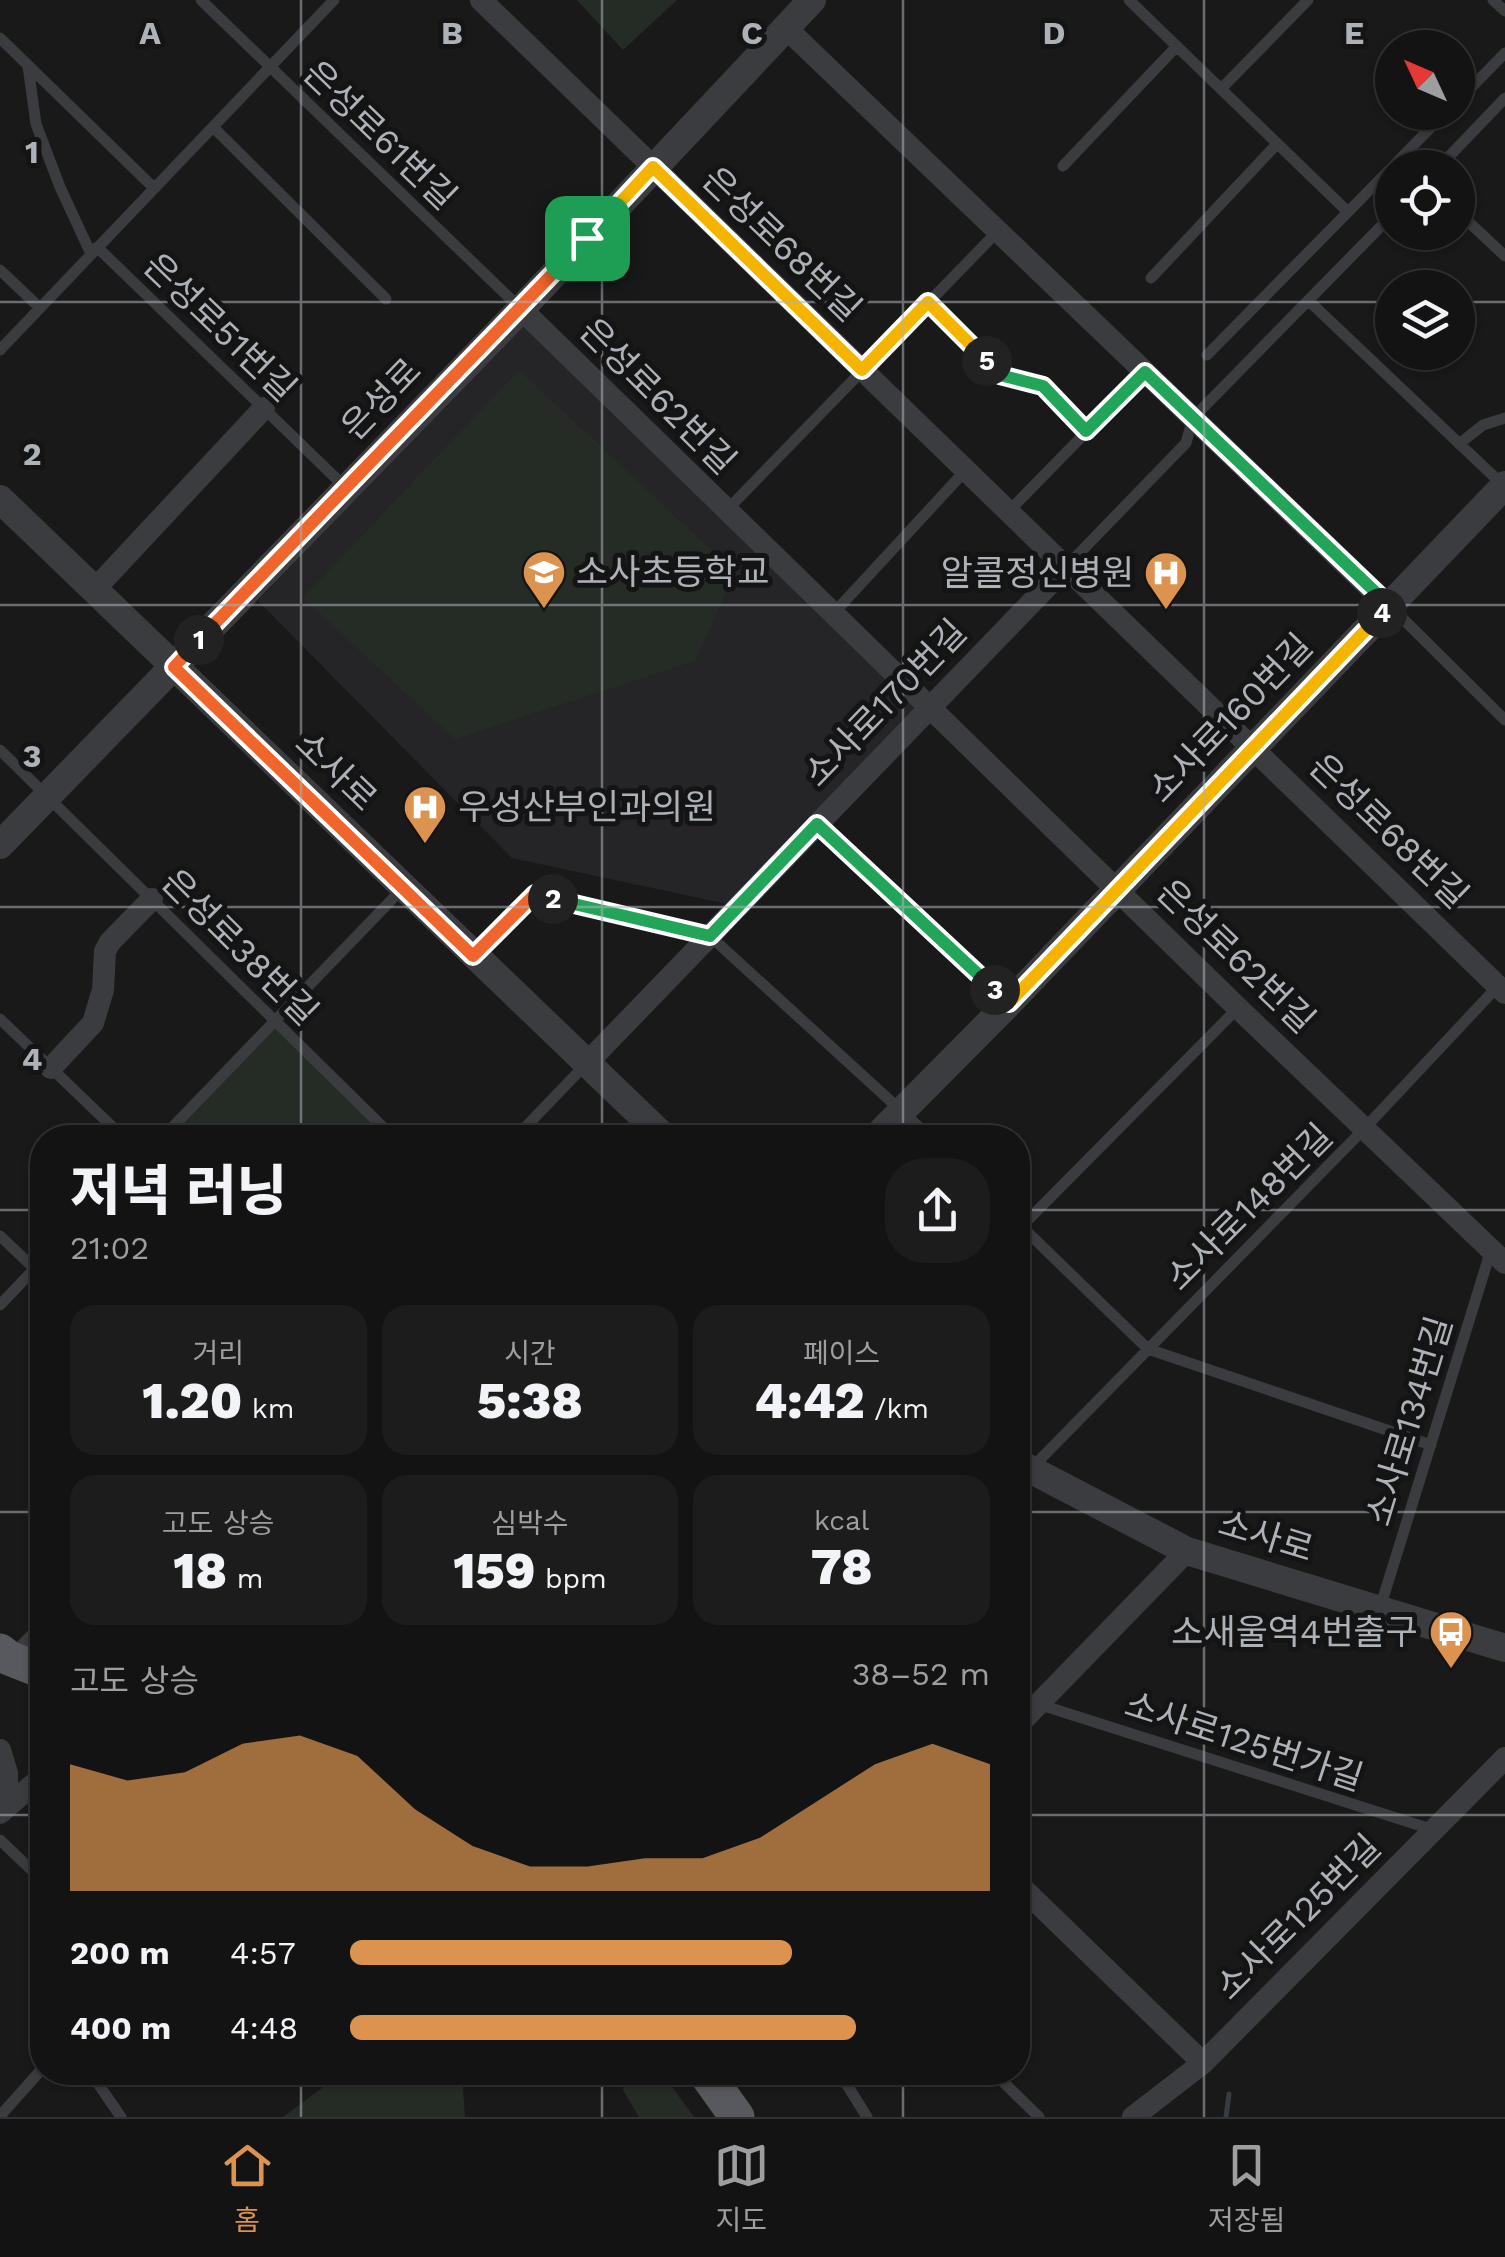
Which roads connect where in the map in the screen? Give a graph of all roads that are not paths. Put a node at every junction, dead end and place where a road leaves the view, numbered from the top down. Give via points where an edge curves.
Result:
1 (201, 0) edge
2 (334, 0) edge
3 (481, 0) edge
4 (812, 0) edge
5 (1129, 0) edge
6 (1308, 0) edge
7 (1493, 0) edge
8 (1505, 11) edge
9 (786, 28) junction
10 (0, 38) edge
11 (1177, 46) junction
12 (1505, 53) edge
13 (28, 66) junction
14 (270, 67) junction
15 (1475, 84) edge
16 (1221, 90) junction
17 (1505, 98) edge
18 (213, 127) junction
19 (1428, 130) edge
20 (1278, 144) junction
21 (1455, 150) edge
22 (1063, 166) dead end
23 (653, 167) junction
24 (154, 188) junction
25 (1348, 212) junction
26 (1475, 228) edge
27 (998, 230) junction
28 (1375, 232) edge
29 (94, 251) junction
30 (1505, 256) edge
31 (0, 270) edge
32 (1151, 278) dead end
33 (386, 299) dead end
34 (1309, 301) junction
35 (928, 302) junction
36 (40, 308) junction
37 (520, 310) junction
38 (0, 350) edge
39 (1208, 355) dead end
40 (862, 370) junction
41 (1145, 372) junction
42 (264, 408) junction
43 (1193, 418) junction
44 (1505, 418) edge
45 (1086, 431) junction
46 (1459, 444) junction
47 (966, 471) junction
48 (1505, 486) edge
49 (347, 488) junction
50 (0, 500) edge
51 (725, 511) junction
52 (1008, 512) junction
53 (1065, 568) junction
54 (94, 590) junction
55 (1390, 606) junction
56 (832, 615) junction
57 (174, 667) junction
58 (929, 708) junction
59 (1505, 720) edge
60 (1254, 747) junction
61 (0, 750) edge
62 (48, 795) junction
63 (817, 824) junction
64 (0, 845) edge
65 (403, 888) junction
66 (1118, 890) junction
67 (152, 899) junction
68 (710, 936) junction
69 (473, 956) junction
70 (1502, 986) edge
71 (1009, 1003) junction
72 (1238, 1008) junction
73 (0, 1019) edge
74 (274, 1021) junction
75 (586, 1064) junction
76 (51, 1068) junction
77 (903, 1110) junction
78 (110, 1125) edge
79 (174, 1125) edge
80 (381, 1125) edge
81 (527, 1125) edge
82 (651, 1125) edge
83 (889, 1125) edge
84 (918, 1125) edge
85 (1364, 1128) junction
86 (1030, 1214) edge
87 (0, 1236) edge
88 (1030, 1236) edge
89 (1498, 1256) edge
90 (30, 1258) edge
91 (30, 1274) edge
92 (0, 1305) edge
93 (1148, 1349) junction
94 (1430, 1445) junction
95 (1030, 1463) edge
96 (1030, 1476) edge
97 (1187, 1551) junction
98 (1380, 1610) junction
99 (30, 1634) edge
100 (1505, 1648) edge
101 (4, 1655) edge
102 (30, 1667) edge
103 (1038, 1704) junction
104 (1030, 1712) edge
105 (0, 1750) edge
106 (1505, 1758) edge
107 (30, 1787) edge
108 (3, 1809) edge
109 (1434, 1830) junction
110 (0, 1840) edge
111 (30, 1869) edge
112 (1030, 1896) edge
113 (1203, 2063) junction
114 (30, 2082) edge
115 (99, 2085) edge
116 (714, 2085) edge
117 (847, 2085) edge
118 (1006, 2085) edge
119 (0, 2116) edge
120 (122, 2117) edge
121 (737, 2117) edge
122 (867, 2117) edge
123 (1039, 2117) edge
124 (1134, 2117) edge

1 - 14 lane, 은성로61번길
2 - 14 lane
3 - 23 street, 은성로68번길
4 - 9 street, 은성로
5 - 11 lane
6 - 16 lane
7 - 8 lane
9 - 23 street, 은성로
9 - 27 street
10 - 13 lane
11 - 16 lane
11 - 22 lane
12 - 15 lane
13 - 24 lane
13 - 29 lane via 36,124
14 - 18 lane
14 - 37 lane, 은성로61번길
16 - 20 lane
17 - 21 lane
18 - 24 lane
18 - 33 lane
19 - 25 lane
20 - 25 lane
20 - 32 lane
23 - 37 street, 은성로
23 - 40 street, 은성로68번길
24 - 29 lane
25 - 39 lane
26 - 30 lane
27 - 35 lane, 은성로68번길
27 - 41 street
28 - 34 lane, 소사로170번길
29 - 36 lane
29 - 42 lane, 은성로51번길
31 - 36 lane
34 - 43 lane, 소사로170번길
34 - 46 lane, 소사로160번길
35 - 40 lane, 은성로68번길
35 - 45 lane via 1000,375 1043,386
36 - 38 lane
37 - 49 street, 은성로
37 - 51 street, 은성로62번길
40 - 47 street, 은성로68번길
40 - 51 lane, 은성로68번길
41 - 43 street
41 - 45 lane
42 - 49 lane, 은성로51번길
42 - 54 street
43 - 53 lane, 소사로170번길 via 1186,443
43 - 55 street
44 - 46 lane
45 - 52 lane
46 - 48 lane, 소사로160번길
47 - 52 street, 은성로68번길
47 - 56 lane
48 - 55 street, 소사로160번길
49 - 57 street, 은성로
50 - 54 street, 소사로
51 - 56 street, 은성로62번길
52 - 53 street, 은성로68번길
53 - 58 street, 소사로170번길
53 - 60 street, 은성로68번길
54 - 57 street, 소사로
55 - 59 lane
55 - 60 street, 소사로160번길
56 - 58 street, 은성로62번길
57 - 62 street, 은성로
57 - 65 street, 소사로
58 - 63 street, 소사로170번길
58 - 66 street, 은성로62번길
60 - 66 street, 소사로160번길
60 - 70 street, 은성로68번길
61 - 62 lane, 은성로38번길
62 - 64 street, 은성로
62 - 67 lane, 은성로38번길
63 - 68 street, 소사로170번길
63 - 71 lane
65 - 69 street, 소사로
65 - 74 lane
66 - 71 street, 소사로160번길
66 - 72 street, 은성로62번길
67 - 74 lane, 은성로38번길
67 - 76 street via 110,942 93,1023
68 - 69 lane via 535,894
68 - 75 street, 소사로170번길
68 - 77 lane
69 - 75 street, 소사로
70 - 85 lane, 소사로148번길
71 - 77 street, 소사로160번길
72 - 85 street, 은성로62번길
72 - 86 lane
73 - 76 lane
74 - 79 lane
74 - 80 lane, 은성로38번길
75 - 81 lane
75 - 82 street, 소사로
76 - 78 lane
77 - 83 street, 소사로160번길
77 - 84 lane
85 - 89 street, 은성로62번길
85 - 93 lane, 소사로148번길
87 - 90 lane
88 - 93 lane
89 - 94 lane, 소사로134번길
91 - 92 lane
93 - 94 lane
93 - 95 lane, 소사로148번길
94 - 98 lane, 소사로134번길
96 - 97 street, 소사로
97 - 98 street, 소사로
97 - 103 street
98 - 100 street, 소사로
99 - 101 lane
101 - 102 main road
103 - 104 street
103 - 109 lane, 소사로125번가길
105 - 108 street via 7,1773
106 - 109 street, 소사로125번길
107 - 108 street
109 - 113 street, 소사로125번길
110 - 111 lane
112 - 113 street
113 - 124 street, 소사로125번길
114 - 119 lane
115 - 120 lane
116 - 121 main road
117 - 122 lane
118 - 123 lane

